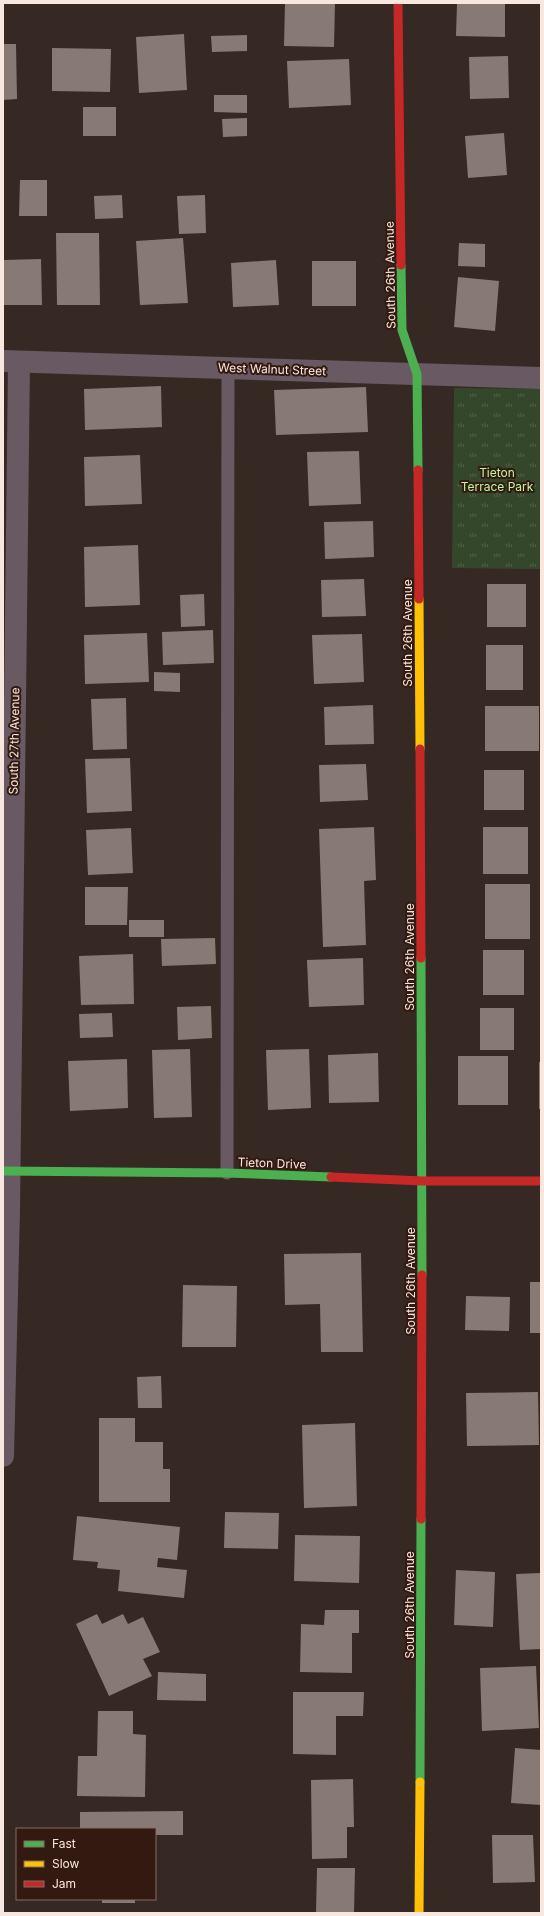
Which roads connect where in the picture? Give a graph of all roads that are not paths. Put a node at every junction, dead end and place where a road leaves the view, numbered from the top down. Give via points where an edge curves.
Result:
1 (398, 3) edge
2 (11, 362) edge
3 (228, 367) junction
4 (417, 374) junction
5 (541, 378) edge
6 (6, 1171) edge
7 (227, 1174) junction
8 (422, 1181) junction
9 (541, 1181) edge
10 (3, 1456) edge
11 (419, 1913) edge

1 - 4 street, South 26th Avenue via 402,330
2 - 3 street, West Walnut Street
2 - 6 street, South 27th Avenue
3 - 4 street, West Walnut Street
3 - 7 lane
4 - 5 street, West Walnut Street
4 - 8 street, South 26th Avenue
6 - 7 street, Tieton Drive
6 - 10 street, South 27th Avenue
7 - 8 street, Tieton Drive
8 - 9 street, Tieton Drive
8 - 11 street, South 26th Avenue

